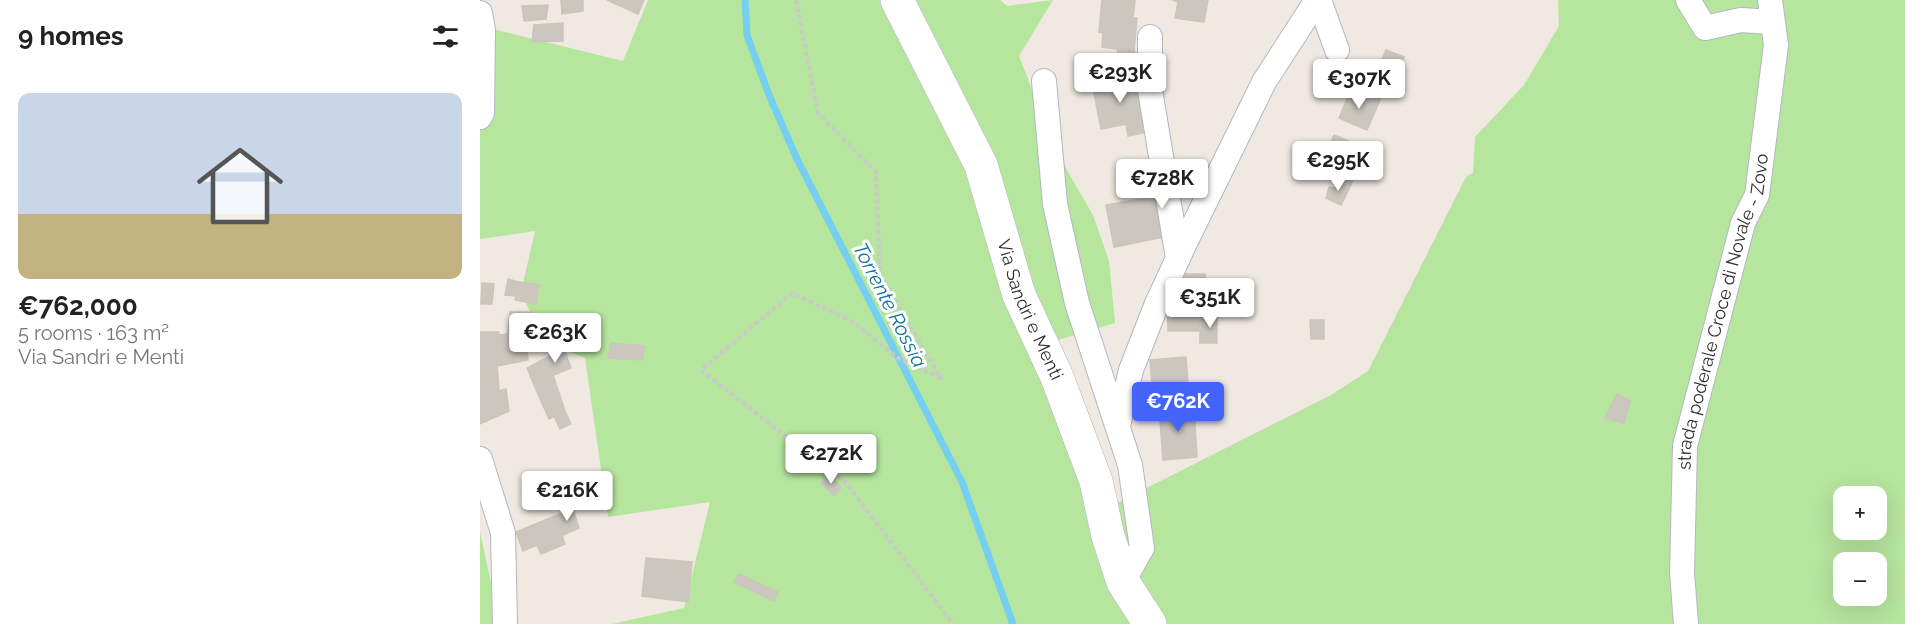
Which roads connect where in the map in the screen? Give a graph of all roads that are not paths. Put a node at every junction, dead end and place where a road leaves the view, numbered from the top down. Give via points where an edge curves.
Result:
1 (897, 0) edge
2 (1318, 0) edge
3 (1688, 0) edge
4 (1770, 11) edge
5 (480, 13) edge
6 (1150, 37) dead end
7 (1337, 50) dead end
8 (1044, 81) dead end
9 (480, 117) edge
10 (1178, 258) junction
11 (1118, 426) junction
12 (480, 459) edge
13 (1123, 582) junction
14 (505, 624) edge
15 (1150, 624) edge
16 (1686, 624) edge

1 - 13 main road, Via Sandri e Menti via 981,165 1019,295 1058,377 1096,481
2 - 7 street
2 - 10 street via 1264,82
3 - 4 street via 1705,28
4 - 16 street, strada poderale Croce di Novale - Zovo via 1776,45 1757,195 1743,223 1685,446 1682,573
5 - 9 street
6 - 10 street via 1150,90
8 - 11 street via 1055,204 1077,303
10 - 11 street via 1131,370
11 - 13 street via 1130,465 1142,548
12 - 14 street via 503,532
13 - 15 main road, Via Sandri e Menti

